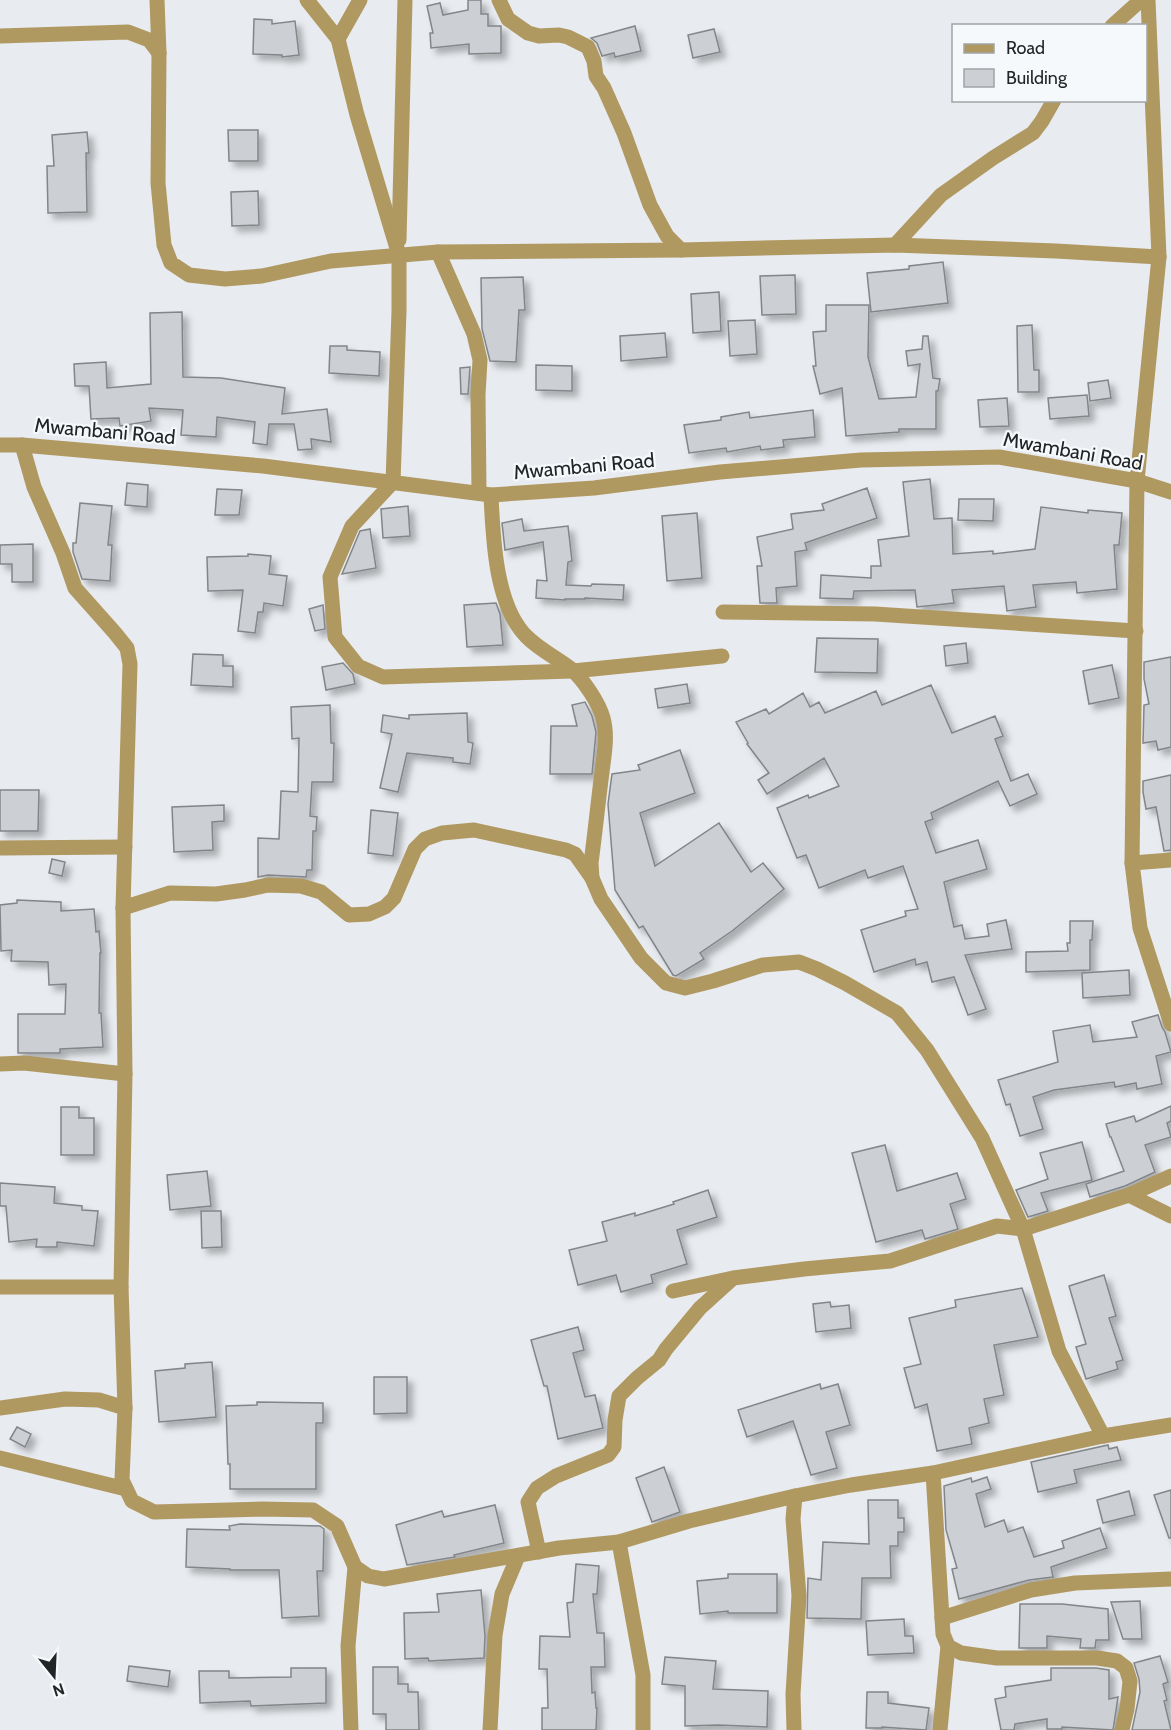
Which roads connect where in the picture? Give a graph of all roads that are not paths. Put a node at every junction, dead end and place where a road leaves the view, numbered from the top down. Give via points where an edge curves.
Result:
1 (157, 0) edge
2 (307, 0) edge
3 (360, 0) edge
4 (405, 0) edge
5 (499, 0) edge
6 (1141, 0) edge
7 (1149, 0) edge
8 (1114, 24) edge
9 (0, 36) edge
10 (338, 39) junction
11 (159, 53) junction
12 (1053, 102) edge
13 (896, 245) junction
14 (681, 250) junction
15 (438, 252) junction
16 (399, 255) junction
17 (1159, 257) junction
18 (0, 445) edge
19 (22, 445) junction
20 (1137, 481) junction
21 (393, 482) junction
22 (1171, 492) edge
23 (485, 494) junction
24 (723, 612) dead end
25 (1136, 631) junction
26 (722, 656) dead end
27 (573, 671) junction
28 (125, 847) junction
29 (0, 848) edge
30 (1171, 860) edge
31 (1132, 863) junction
32 (592, 878) junction
33 (123, 908) junction
34 (1171, 1024) edge
35 (0, 1064) edge
36 (125, 1074) junction
37 (1171, 1176) edge
38 (1129, 1195) junction
39 (1171, 1216) edge
40 (1023, 1229) junction
41 (733, 1278) junction
42 (0, 1287) edge
43 (122, 1287) junction
44 (674, 1291) dead end
45 (0, 1408) edge
46 (125, 1408) junction
47 (1171, 1425) edge
48 (1102, 1436) junction
49 (0, 1458) edge
50 (933, 1473) junction
51 (126, 1489) junction
52 (795, 1496) junction
53 (620, 1542) junction
54 (539, 1552) junction
55 (518, 1556) junction
56 (355, 1567) junction
57 (1171, 1579) edge
58 (942, 1618) junction
59 (948, 1646) junction
60 (351, 1730) edge
61 (490, 1730) edge
62 (643, 1730) edge
63 (794, 1730) edge
64 (940, 1730) edge
65 (1122, 1730) edge

1 - 11 street
2 - 10 street
3 - 10 street
4 - 16 street
5 - 14 street via 508,19 528,33 568,37 588,47 596,76 624,133 650,205 667,236
6 - 8 street
7 - 17 street
9 - 11 street via 128,32 149,40
10 - 16 street
11 - 16 street via 158,183 164,245 171,263 189,275 225,279 261,276 331,261
12 - 13 street via 1033,133 941,195
13 - 14 street
13 - 17 street
14 - 15 street
15 - 16 street
15 - 23 street via 474,334 480,360 477,395
16 - 21 street
17 - 20 street
18 - 19 street, Mwambani Road
19 - 21 street, Mwambani Road via 263,466
19 - 28 street via 34,487 75,588 127,648 130,688
20 - 22 street, Mwambani Road
20 - 23 street, Mwambani Road via 999,457 896,459 720,472 594,489
20 - 25 street
21 - 23 street, Mwambani Road
21 - 27 street via 352,526 330,577 334,637 358,666 383,677
23 - 27 street via 507,605 514,621 527,637
24 - 25 street via 875,615
25 - 31 street
26 - 27 street
27 - 32 street via 597,701 604,719
28 - 29 street
28 - 33 street
30 - 31 street
31 - 34 street via 1140,928
32 - 33 street via 574,854 566,850 474,830 425,839 415,849 393,898 385,907 369,914 349,915 321,892 301,886 268,885 216,894 170,893
32 - 40 street via 601,900 641,958 666,983 685,988 763,965 799,962 844,982 897,1013 927,1050 982,1138
33 - 36 street
35 - 36 street
36 - 43 street
37 - 38 street
38 - 39 street
38 - 40 street
40 - 41 street via 997,1226 890,1261
40 - 48 street via 1059,1351
41 - 44 street
41 - 54 street via 700,1308 659,1360 619,1396 614,1447 608,1455 537,1488 528,1502
42 - 43 street
43 - 46 street
45 - 46 street via 65,1399 99,1401
46 - 51 street via 122,1480
47 - 48 street
48 - 50 street
49 - 51 street
50 - 52 street
50 - 58 street
51 - 56 street via 132,1501 154,1512 313,1510 337,1526
52 - 53 street
52 - 63 street via 799,1596
53 - 54 street
53 - 62 street via 643,1674
54 - 55 street
55 - 56 street via 384,1579 368,1576
55 - 61 street via 502,1594 495,1635
56 - 60 street via 348,1646
57 - 58 street via 1076,1583 1031,1590
58 - 59 street
59 - 64 street
59 - 65 street via 961,1653 997,1658 1117,1661 1126,1668 1130,1681

